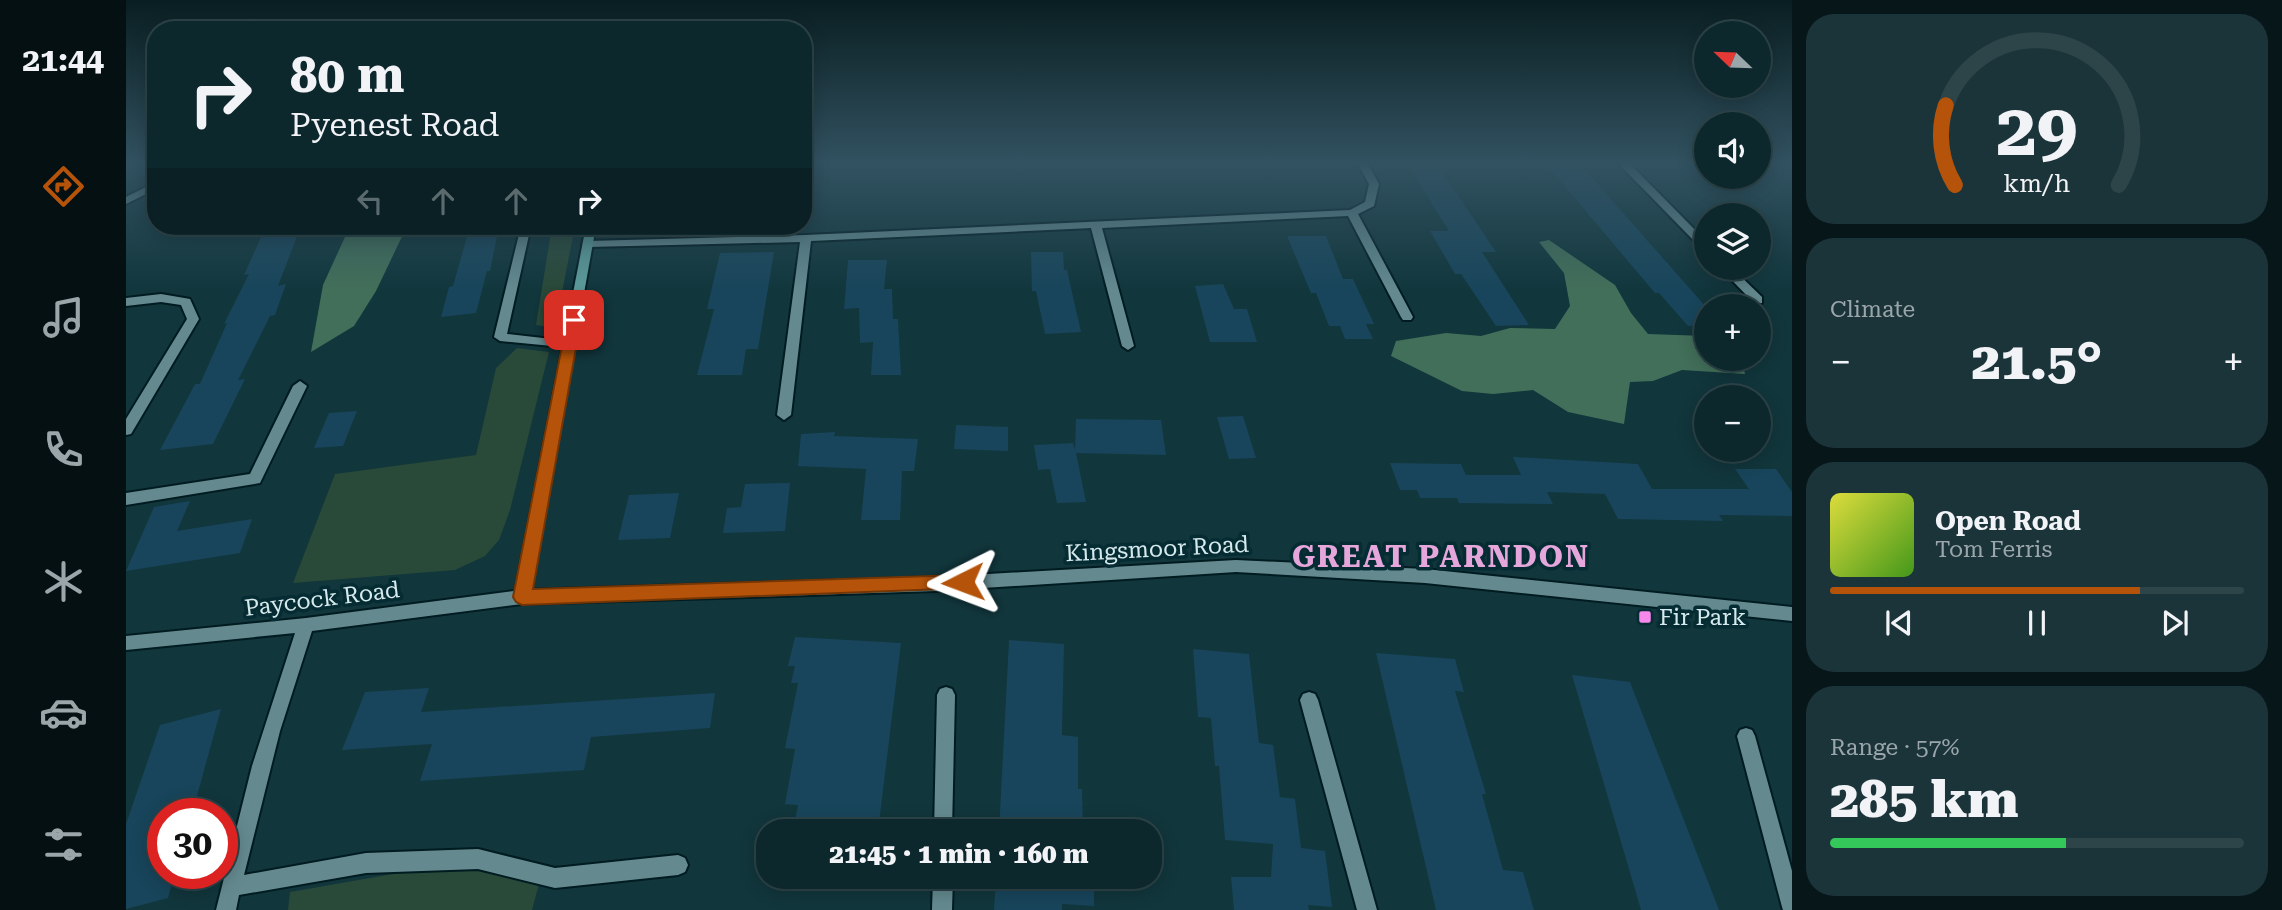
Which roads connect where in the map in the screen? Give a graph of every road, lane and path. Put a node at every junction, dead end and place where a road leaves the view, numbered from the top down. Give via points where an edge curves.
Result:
1 (1366, 206) edge
2 (1666, 206) edge
3 (1352, 214) junction
4 (1096, 225) junction
5 (524, 235) edge
6 (590, 235) edge
7 (1694, 235) edge
8 (806, 239) junction
9 (588, 244) junction
10 (1739, 280) edge
11 (1752, 294) edge
12 (126, 302) edge
13 (1407, 317) dead end
14 (569, 345) junction
15 (1128, 346) dead end
16 (300, 386) dead end
17 (784, 415) dead end
18 (126, 430) edge
19 (126, 499) edge
20 (522, 597) junction
21 (1792, 614) edge
22 (306, 625) junction
23 (126, 643) edge
24 (946, 695) dead end
25 (1309, 700) dead end
26 (1746, 736) dead end
27 (943, 819) edge
28 (238, 858) edge
29 (678, 865) dead end
30 (238, 886) edge
31 (231, 889) edge
32 (943, 889) edge
33 (1792, 907) edge
34 (226, 910) edge
35 (942, 910) edge
36 (1367, 910) edge

1 - 3 street
2 - 7 street
3 - 4 street
3 - 13 street
4 - 8 street
4 - 15 street
5 - 14 street via 500,337
6 - 9 street
8 - 9 street
8 - 17 street
9 - 14 street
10 - 11 street
12 - 18 street via 161,298 186,302 193,318
14 - 20 street
16 - 19 street via 255,480
20 - 21 street, Kingsmoor Road via 936,584 1236,566 1425,576
20 - 22 street, Paycock Road
22 - 23 street, Paycock Road
22 - 28 street via 255,787
24 - 27 street
25 - 36 street
26 - 33 street
29 - 30 street via 555,878 478,859 366,863
31 - 34 street
32 - 35 street

